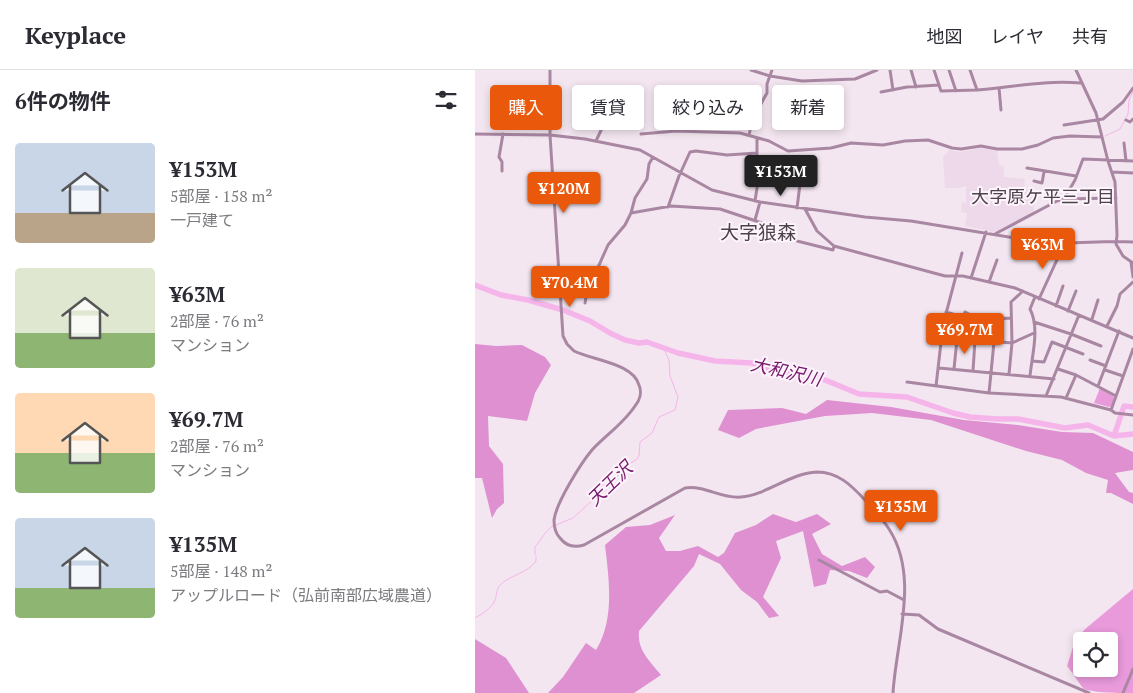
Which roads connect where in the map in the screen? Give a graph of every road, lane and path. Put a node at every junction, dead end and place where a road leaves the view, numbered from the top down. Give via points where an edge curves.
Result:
1 (549, 70) edge
2 (751, 70) edge
3 (772, 70) edge
4 (877, 70) edge
5 (890, 70) edge
6 (911, 70) edge
7 (934, 70) edge
8 (949, 70) edge
9 (970, 70) edge
10 (1076, 70) edge
11 (770, 76) junction
12 (1081, 82) junction
13 (550, 85) edge
14 (939, 85) junction
15 (916, 87) junction
16 (999, 88) junction
17 (1133, 88) edge
18 (893, 90) junction
19 (977, 90) junction
20 (956, 91) junction
21 (881, 92) dead end
22 (1001, 110) dead end
23 (1098, 119) junction
24 (1133, 119) edge
25 (1125, 120) dead end
26 (1063, 125) dead end
27 (550, 130) edge
28 (601, 130) edge
29 (475, 134) edge
30 (503, 134) junction
31 (641, 134) dead end
32 (550, 135) junction
33 (749, 135) junction
34 (1102, 137) junction
35 (757, 139) junction
36 (596, 141) junction
37 (1124, 143) dead end
38 (757, 153) junction
39 (653, 157) junction
40 (1108, 161) junction
41 (1133, 161) edge
42 (1126, 162) junction
43 (802, 168) dead end
44 (1027, 168) dead end
45 (502, 171) dead end
46 (1044, 172) junction
47 (1111, 172) junction
48 (681, 173) junction
49 (1133, 173) edge
50 (1076, 176) junction
51 (1034, 181) dead end
52 (1116, 198) junction
53 (1063, 199) junction
54 (755, 201) junction
55 (760, 202) junction
56 (668, 207) junction
57 (797, 208) junction
58 (805, 208) junction
59 (631, 213) junction
60 (755, 220) junction
61 (986, 232) junction
62 (995, 234) junction
63 (1116, 240) junction
64 (1133, 242) edge
65 (1061, 243) junction
66 (834, 246) junction
67 (962, 254) dead end
68 (997, 260) dead end
69 (1132, 263) edge
70 (956, 275) junction
71 (1133, 277) edge
72 (971, 278) junction
73 (989, 282) junction
74 (1133, 282) edge
75 (1063, 286) dead end
76 (1076, 290) dead end
77 (1023, 291) junction
78 (1037, 298) junction
79 (1098, 300) dead end
80 (585, 303) dead end
81 (1056, 306) junction
82 (1068, 310) junction
83 (946, 312) junction
84 (1079, 315) junction
85 (963, 317) junction
86 (1011, 318) junction
87 (1092, 319) junction
88 (1034, 322) junction
89 (1107, 326) junction
90 (1119, 331) junction
91 (1034, 333) junction
92 (1071, 334) junction
93 (1133, 337) edge
94 (957, 338) junction
95 (975, 340) junction
96 (994, 342) junction
97 (1012, 343) junction
98 (1101, 346) dead end
99 (1066, 348) junction
100 (1133, 349) edge
101 (1083, 354) dead end
102 (1090, 360) dead end
103 (1031, 361) junction
104 (939, 368) junction
105 (1105, 368) junction
106 (954, 369) junction
107 (1058, 369) junction
108 (973, 371) junction
109 (991, 373) junction
110 (1009, 374) junction
111 (1076, 375) junction
112 (1030, 376) junction
113 (1123, 376) junction
114 (1054, 378) junction
115 (907, 382) dead end
116 (936, 386) junction
117 (1098, 386) junction
118 (989, 393) junction
119 (1047, 396) junction
120 (1116, 396) junction
121 (1066, 398) junction
122 (1111, 410) junction
123 (1133, 416) edge
124 (819, 560) dead end
125 (904, 600) junction
126 (902, 614) junction
127 (1133, 669) edge
128 (893, 693) edge
129 (1089, 693) edge
130 (1123, 693) edge

1 - 13 street
2 - 11 street
3 - 11 street
4 - 11 street via 855,79 802,81
5 - 18 street
6 - 15 street
7 - 14 street
8 - 20 street
9 - 19 street
10 - 12 street
11 - 33 street via 767,93 753,118
12 - 16 street via 1042,82
12 - 23 street
14 - 15 street
14 - 20 street via 941,91
15 - 18 street
16 - 19 street
16 - 22 street
17 - 23 street via 1123,102 1103,119
18 - 21 street
19 - 20 street
23 - 26 street
23 - 34 street
24 - 25 street
27 - 32 street
28 - 36 street
29 - 30 street
30 - 32 street
30 - 45 street via 499,157
31 - 33 street via 683,131
32 - 36 street
32 - 125 street via 563,336 570,348 581,354 629,371 641,391 635,406 591,452 567,490 555,518 555,529 562,540 572,546 584,545 685,488 743,497 805,474 826,473 853,487 890,529 902,562
33 - 35 street
34 - 35 street via 1053,138 1023,149 981,146 961,149 928,140 883,146 851,143 788,151
34 - 40 street
35 - 38 street
36 - 39 street via 636,149
37 - 42 street
38 - 48 street via 727,155 693,151 689,153
38 - 54 street
39 - 48 street
39 - 59 street
40 - 42 street
40 - 47 street
40 - 50 street via 1083,159
41 - 42 street
43 - 57 street
44 - 46 street
46 - 50 street
46 - 51 street via 1042,183
47 - 49 street
47 - 52 street
48 - 54 street via 712,190
48 - 56 street
50 - 53 street
52 - 53 street
52 - 63 street
53 - 62 street
54 - 55 street
55 - 57 street
55 - 60 street
56 - 59 street
56 - 60 street via 715,208
57 - 58 street
58 - 61 street
58 - 66 street via 817,231
59 - 80 street via 608,245
60 - 66 street via 797,241 833,250
61 - 62 street
61 - 72 street
62 - 65 street
63 - 64 street
63 - 65 street
63 - 69 street via 1120,252
65 - 78 street via 1061,251
66 - 70 street via 945,276
67 - 70 street
68 - 73 street
69 - 71 street
70 - 72 street
70 - 83 street
72 - 73 street
73 - 77 street
74 - 89 street via 1120,294
75 - 81 street
76 - 82 street
77 - 78 street
77 - 86 street via 1011,302
78 - 81 street
78 - 88 street via 1030,308
79 - 87 street
81 - 82 street
82 - 84 street
83 - 85 street
83 - 104 street
84 - 87 street
84 - 92 street
85 - 86 street via 965,312 981,320
85 - 94 street
86 - 97 street
87 - 89 street
88 - 91 street
88 - 92 street
89 - 90 street
90 - 93 street
90 - 105 street
91 - 97 street
91 - 103 street
92 - 98 street
92 - 99 street
94 - 95 street
94 - 106 street
95 - 96 street
95 - 108 street
96 - 97 street
96 - 109 street
97 - 110 street
99 - 101 street
99 - 103 street via 1052,342 1044,362
99 - 107 street
100 - 113 street
102 - 105 street
103 - 112 street
104 - 106 street
104 - 116 street
105 - 113 street
105 - 117 street
106 - 108 street
107 - 111 street
107 - 114 street
108 - 109 street
109 - 110 street
109 - 118 street
110 - 112 street
111 - 117 street
111 - 121 street
112 - 114 street
113 - 120 street
114 - 119 street
115 - 116 street
116 - 118 street
117 - 120 street
118 - 119 street
119 - 121 street
120 - 122 street
121 - 122 street
122 - 123 street
124 - 125 street via 880,592 887,591
125 - 126 street
126 - 128 street
126 - 129 street via 919,615 938,629
127 - 130 street

